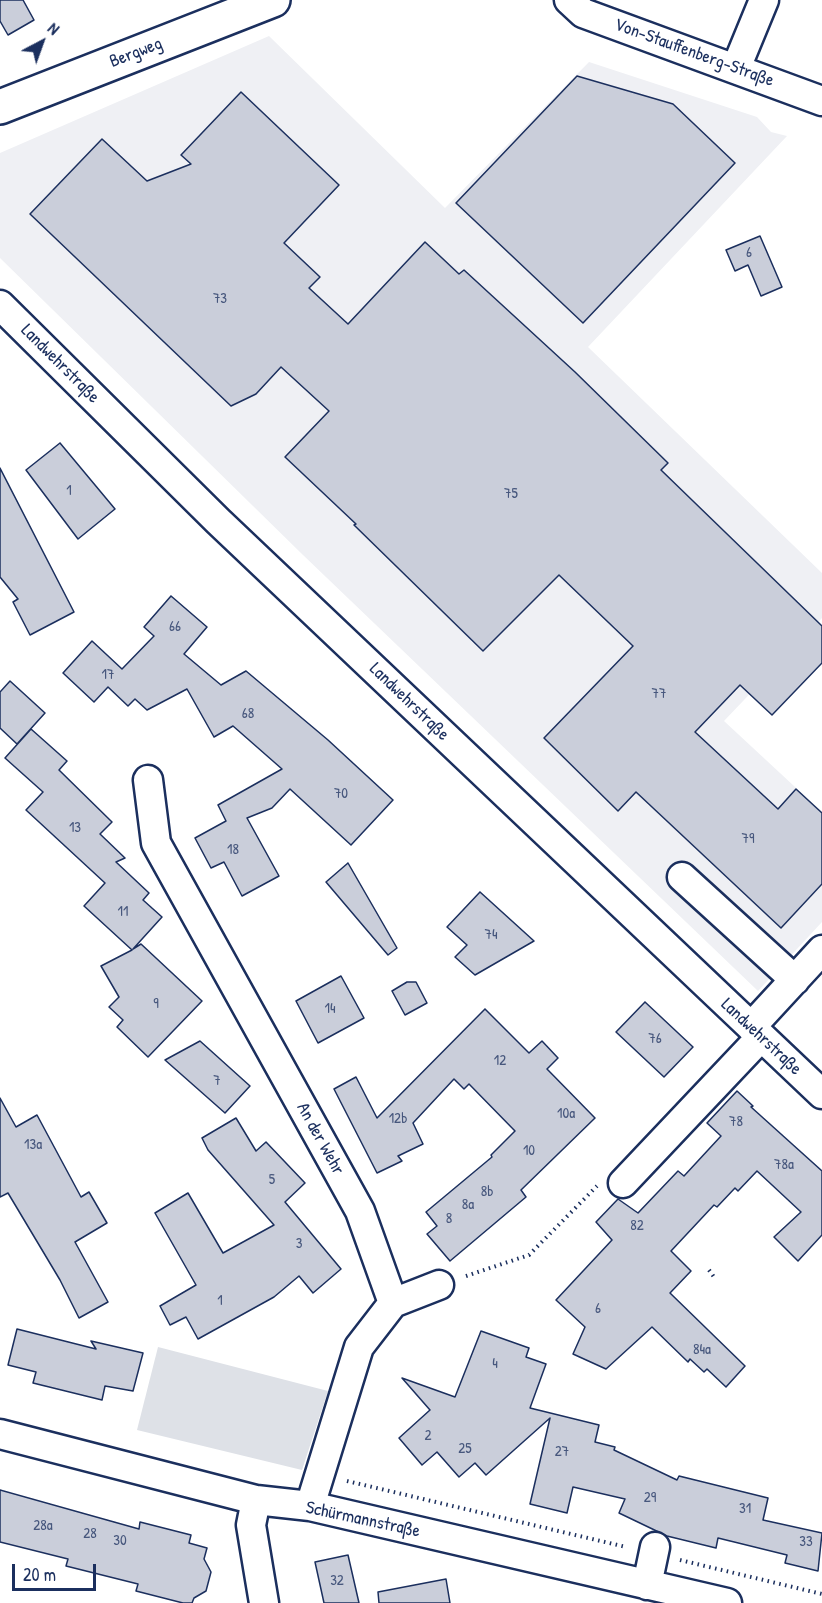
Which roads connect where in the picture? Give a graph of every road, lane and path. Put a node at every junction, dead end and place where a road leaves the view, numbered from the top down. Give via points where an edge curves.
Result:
1 (273, 0) edge
2 (569, 0) edge
3 (764, 0) edge
4 (736, 68) junction
5 (822, 101) edge
6 (0, 107) edge
7 (6, 321) edge
8 (148, 780) dead end
9 (682, 877) dead end
10 (822, 950) edge
11 (795, 980) junction
12 (756, 1032) junction
13 (822, 1094) edge
14 (623, 1183) dead end
15 (709, 1270) dead end
16 (714, 1277) dead end
17 (440, 1285) dead end
18 (393, 1303) junction
19 (0, 1434) edge
20 (320, 1474) junction
21 (256, 1500) junction
22 (310, 1506) junction
23 (655, 1550) junction
24 (647, 1585) junction
25 (822, 1594) edge
26 (264, 1603) edge
27 (727, 1603) edge

1 - 6 main road, Bergweg
2 - 4 street, Von-Stauffenberg-Straße via 584,13
3 - 4 street
4 - 5 street, Von-Stauffenberg-Straße
7 - 12 street, Landwehrstraße
8 - 18 street, An der Wehr via 156,843 360,1211
9 - 11 street
10 - 11 street
11 - 12 street
12 - 13 street, Landwehrstraße
12 - 14 street
15 - 16 path
17 - 18 street
18 - 20 street via 359,1347
19 - 21 street, Schürmannstraße
20 - 22 street
20 - 23 path
21 - 22 street, Schürmannstraße
21 - 26 street via 251,1525
22 - 24 street, Schürmannstraße
23 - 24 street
23 - 25 path
24 - 27 street, Schürmannstraße

